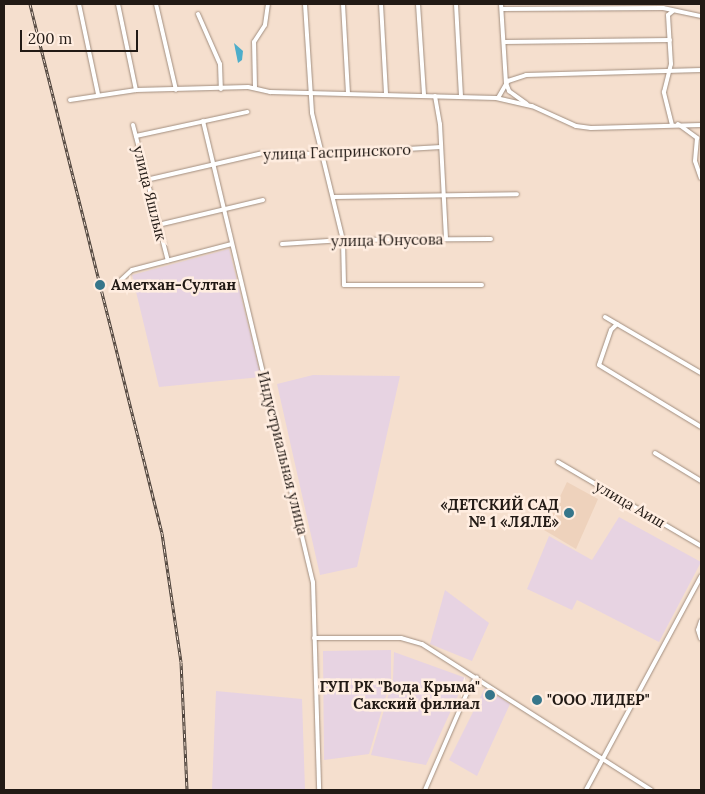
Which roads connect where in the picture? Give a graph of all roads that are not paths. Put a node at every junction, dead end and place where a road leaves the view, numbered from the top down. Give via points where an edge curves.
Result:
1 (79, 4) edge
2 (118, 4) edge
3 (156, 4) edge
4 (268, 4) edge
5 (305, 4) edge
6 (343, 4) edge
7 (381, 4) edge
8 (418, 4) edge
9 (456, 4) edge
10 (501, 4) edge
11 (502, 9) junction
12 (673, 10) junction
13 (198, 14) dead end
14 (701, 16) edge
15 (670, 40) junction
16 (504, 42) junction
17 (670, 70) junction
18 (701, 70) edge
19 (506, 84) junction
20 (255, 88) junction
21 (221, 89) junction
22 (136, 90) junction
23 (176, 90) junction
24 (310, 93) junction
25 (98, 94) junction
26 (348, 94) junction
27 (386, 94) junction
28 (424, 95) junction
29 (435, 96) junction
30 (461, 96) junction
31 (498, 98) junction
32 (70, 100) dead end
33 (528, 105) junction
34 (247, 112) dead end
35 (203, 121) junction
36 (678, 124) junction
37 (133, 125) dead end
38 (672, 125) junction
39 (701, 125) edge
40 (136, 136) junction
41 (699, 137) edge
42 (441, 147) junction
43 (323, 154) junction
44 (213, 164) junction
45 (701, 178) edge
46 (146, 180) junction
47 (444, 193) junction
48 (517, 194) dead end
49 (334, 197) junction
50 (263, 200) dead end
51 (224, 209) junction
52 (158, 225) junction
53 (446, 239) junction
54 (491, 239) dead end
55 (343, 240) junction
56 (232, 244) junction
57 (282, 244) dead end
58 (168, 261) junction
59 (120, 280) dead end
60 (482, 285) dead end
61 (605, 317) dead end
62 (617, 324) junction
63 (701, 373) edge
64 (701, 427) edge
65 (655, 453) dead end
66 (558, 462) dead end
67 (701, 481) edge
68 (701, 546) edge
69 (701, 576) edge
70 (701, 621) edge
71 (314, 638) junction
72 (701, 639) edge
73 (477, 677) junction
74 (603, 758) junction
75 (319, 790) edge
76 (424, 790) edge
77 (586, 790) edge
78 (652, 790) edge

1 - 25 street
2 - 22 street
3 - 23 street
4 - 20 street via 265,25 254,42
5 - 24 street
6 - 26 street
7 - 27 street
8 - 28 street
9 - 30 street
10 - 11 street
11 - 12 street
11 - 16 street
12 - 14 street
12 - 15 street via 668,15
13 - 21 street via 220,64
15 - 16 street
15 - 17 street
16 - 19 street
17 - 18 street
17 - 19 street via 625,74 526,74
17 - 38 street via 664,92
19 - 31 street
19 - 33 street via 509,91
20 - 21 street
20 - 24 street
21 - 23 street
22 - 23 street
22 - 25 street
24 - 26 street
24 - 43 street
25 - 32 street
26 - 27 street
27 - 28 street
28 - 29 street
29 - 30 street
29 - 42 street
30 - 31 street
31 - 33 street
33 - 38 street via 582,128
34 - 35 street
35 - 40 street
35 - 44 street, Индустриальная улица
36 - 38 street
36 - 39 street
36 - 41 street
37 - 40 street, улица Яшлык
40 - 46 street, улица Яшлык
41 - 45 street via 695,161
42 - 43 street, улица Гаспринского
42 - 47 street
43 - 44 street, улица Гаспринского via 263,153
43 - 49 street
44 - 46 street, улица Гаспринского
44 - 51 street, Индустриальная улица
46 - 52 street, улица Яшлык
47 - 48 street
47 - 49 street
47 - 53 street
49 - 55 street
50 - 51 street
51 - 52 street
51 - 56 street, Индустриальная улица
52 - 58 street, улица Яшлык
53 - 54 street, улица Юнусова
53 - 55 street, улица Юнусова
55 - 57 street, улица Юнусова
55 - 60 street via 344,285
56 - 58 street
56 - 71 street, Индустриальная улица via 306,546 313,582
58 - 59 street via 132,270
61 - 62 street
62 - 63 street
62 - 64 street via 611,330 599,365
65 - 67 street
66 - 68 street, улица Аиш
69 - 74 street
70 - 72 street via 698,630
71 - 73 street via 401,638 422,644
71 - 75 street, Индустриальная улица
73 - 74 street
73 - 76 street
74 - 77 street
74 - 78 street

